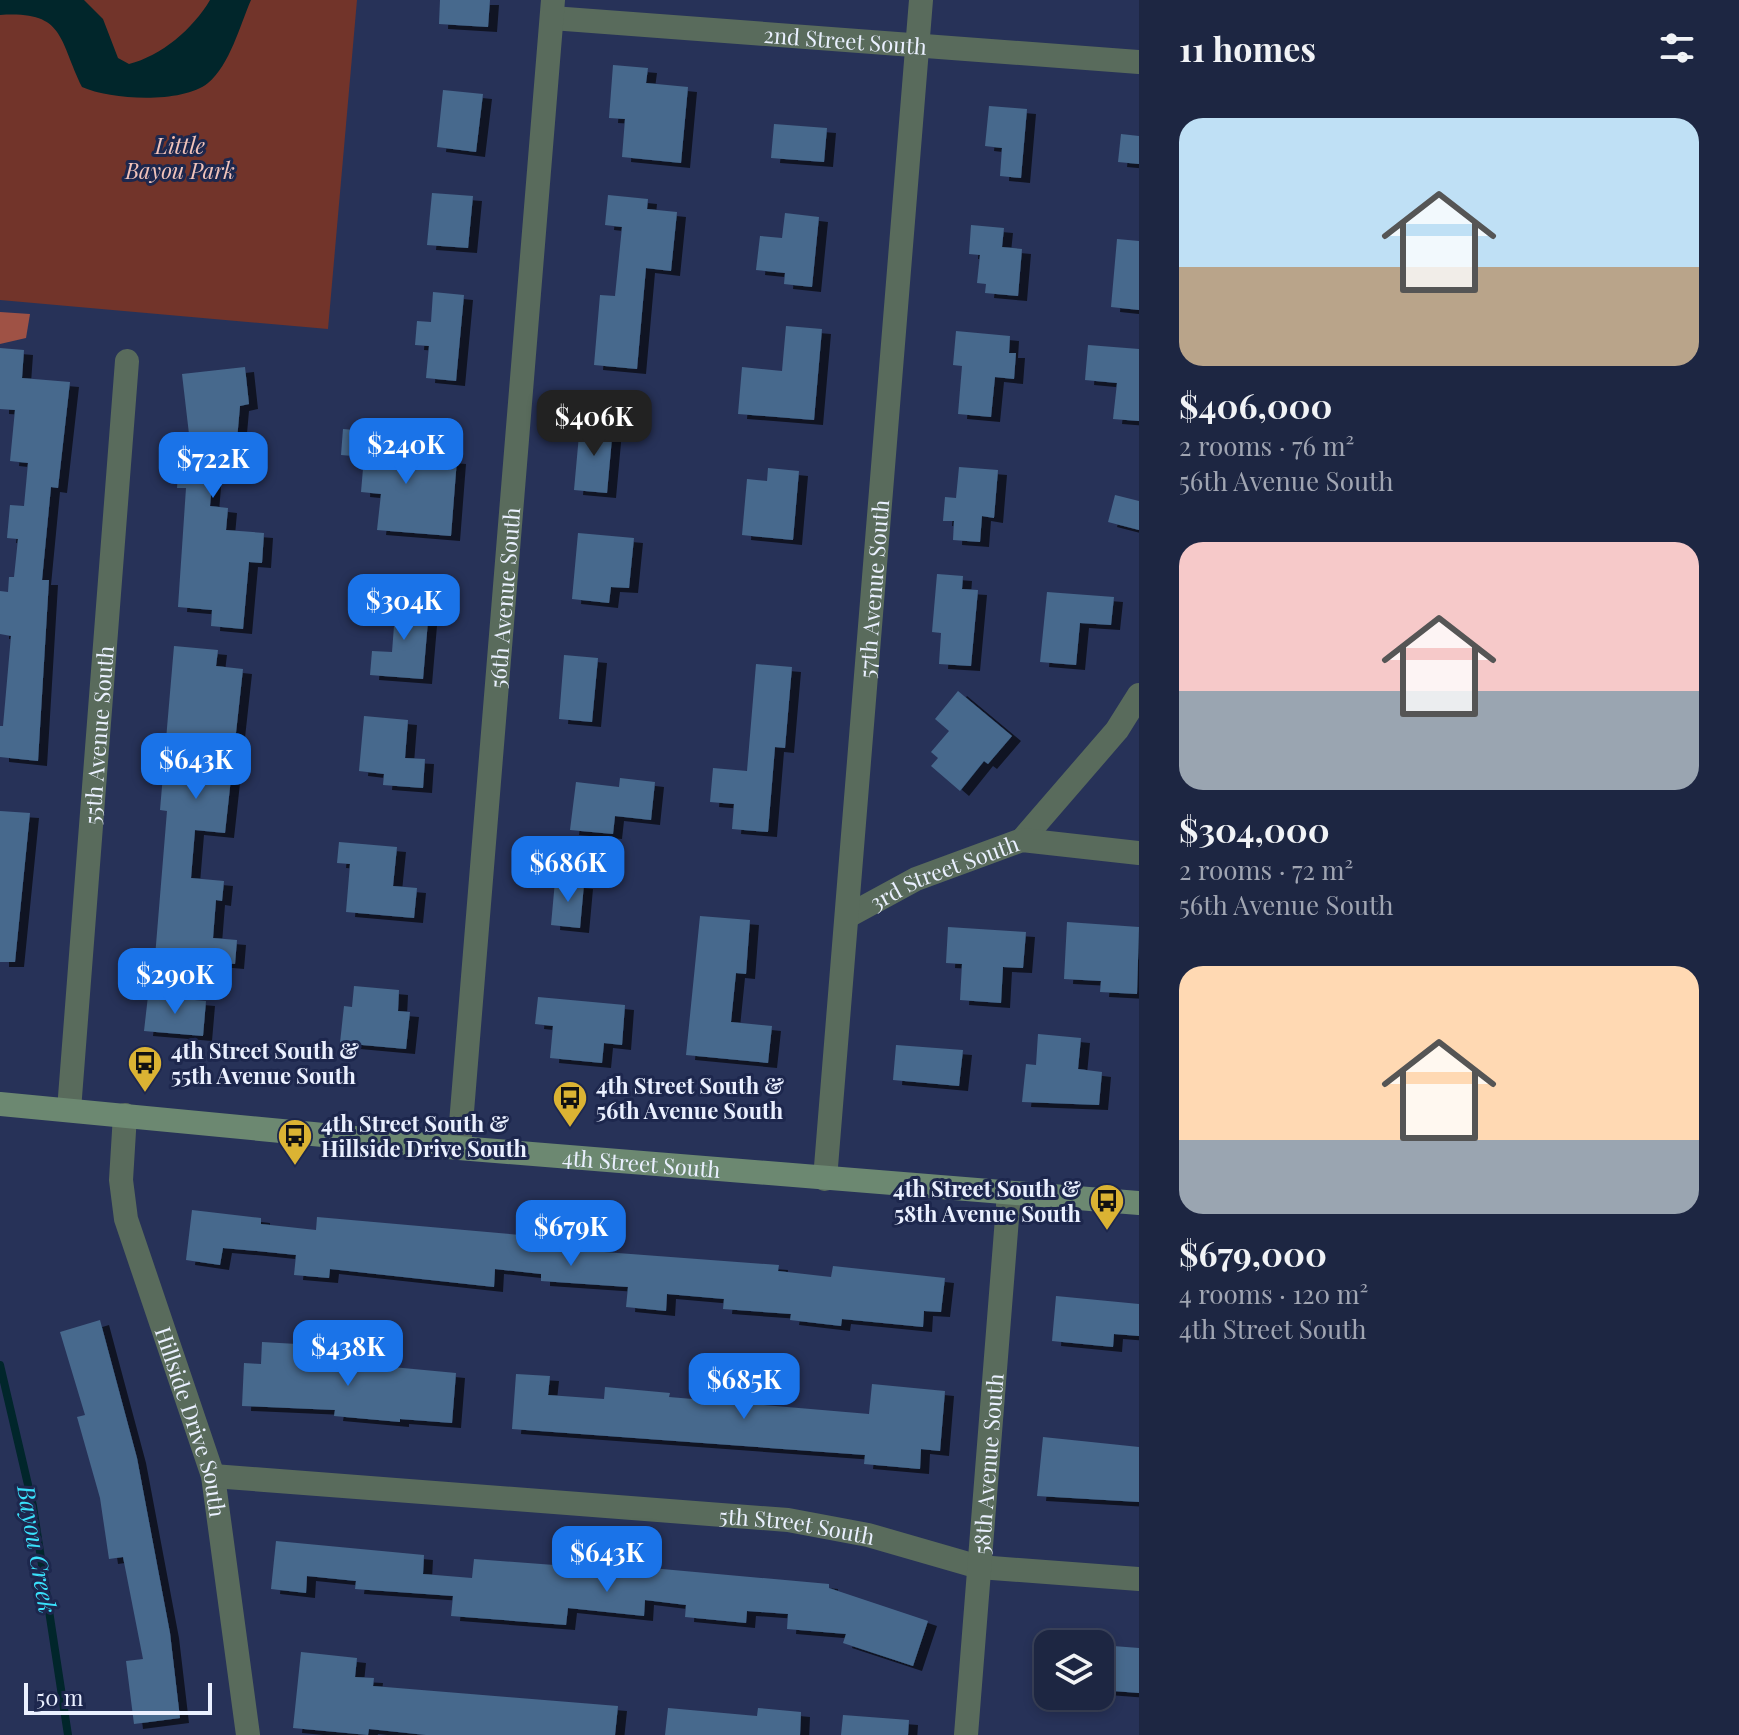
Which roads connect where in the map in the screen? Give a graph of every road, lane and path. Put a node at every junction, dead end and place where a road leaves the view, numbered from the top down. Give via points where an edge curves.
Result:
1 (921, 0) edge
2 (553, 9) edge
3 (917, 46) junction
4 (1139, 62) edge
5 (127, 361) dead end
6 (1139, 695) edge
7 (1022, 840) junction
8 (1139, 853) edge
9 (848, 916) junction
10 (0, 1104) edge
11 (69, 1110) junction
12 (125, 1115) junction
13 (459, 1148) junction
14 (825, 1179) junction
15 (1009, 1193) junction
16 (1139, 1203) edge
17 (213, 1476) junction
18 (979, 1567) junction
19 (1139, 1579) edge
20 (248, 1735) edge
21 (966, 1735) edge

1 - 3 street, 57th Avenue South
2 - 3 street, 2nd Street South
2 - 13 street, 56th Avenue South
3 - 4 street, 2nd Street South
3 - 9 street, 57th Avenue South
5 - 11 street, 55th Avenue South
6 - 7 street via 1117,730
7 - 8 street, 3rd Street South
7 - 9 street, 3rd Street South via 916,879
9 - 14 street, 57th Avenue South
10 - 11 street, 4th Street South
11 - 12 street, 4th Street South
12 - 13 street, 4th Street South
12 - 17 street, Hillside Drive South via 121,1180 126,1219
13 - 14 street, 4th Street South
14 - 15 street, 4th Street South
15 - 16 street, 4th Street South
15 - 18 street, 58th Avenue South
17 - 18 street, 5th Street South via 788,1520 868,1535
17 - 20 street, Hillside Drive South
18 - 19 street, 5th Street South
18 - 21 street, 58th Avenue South

